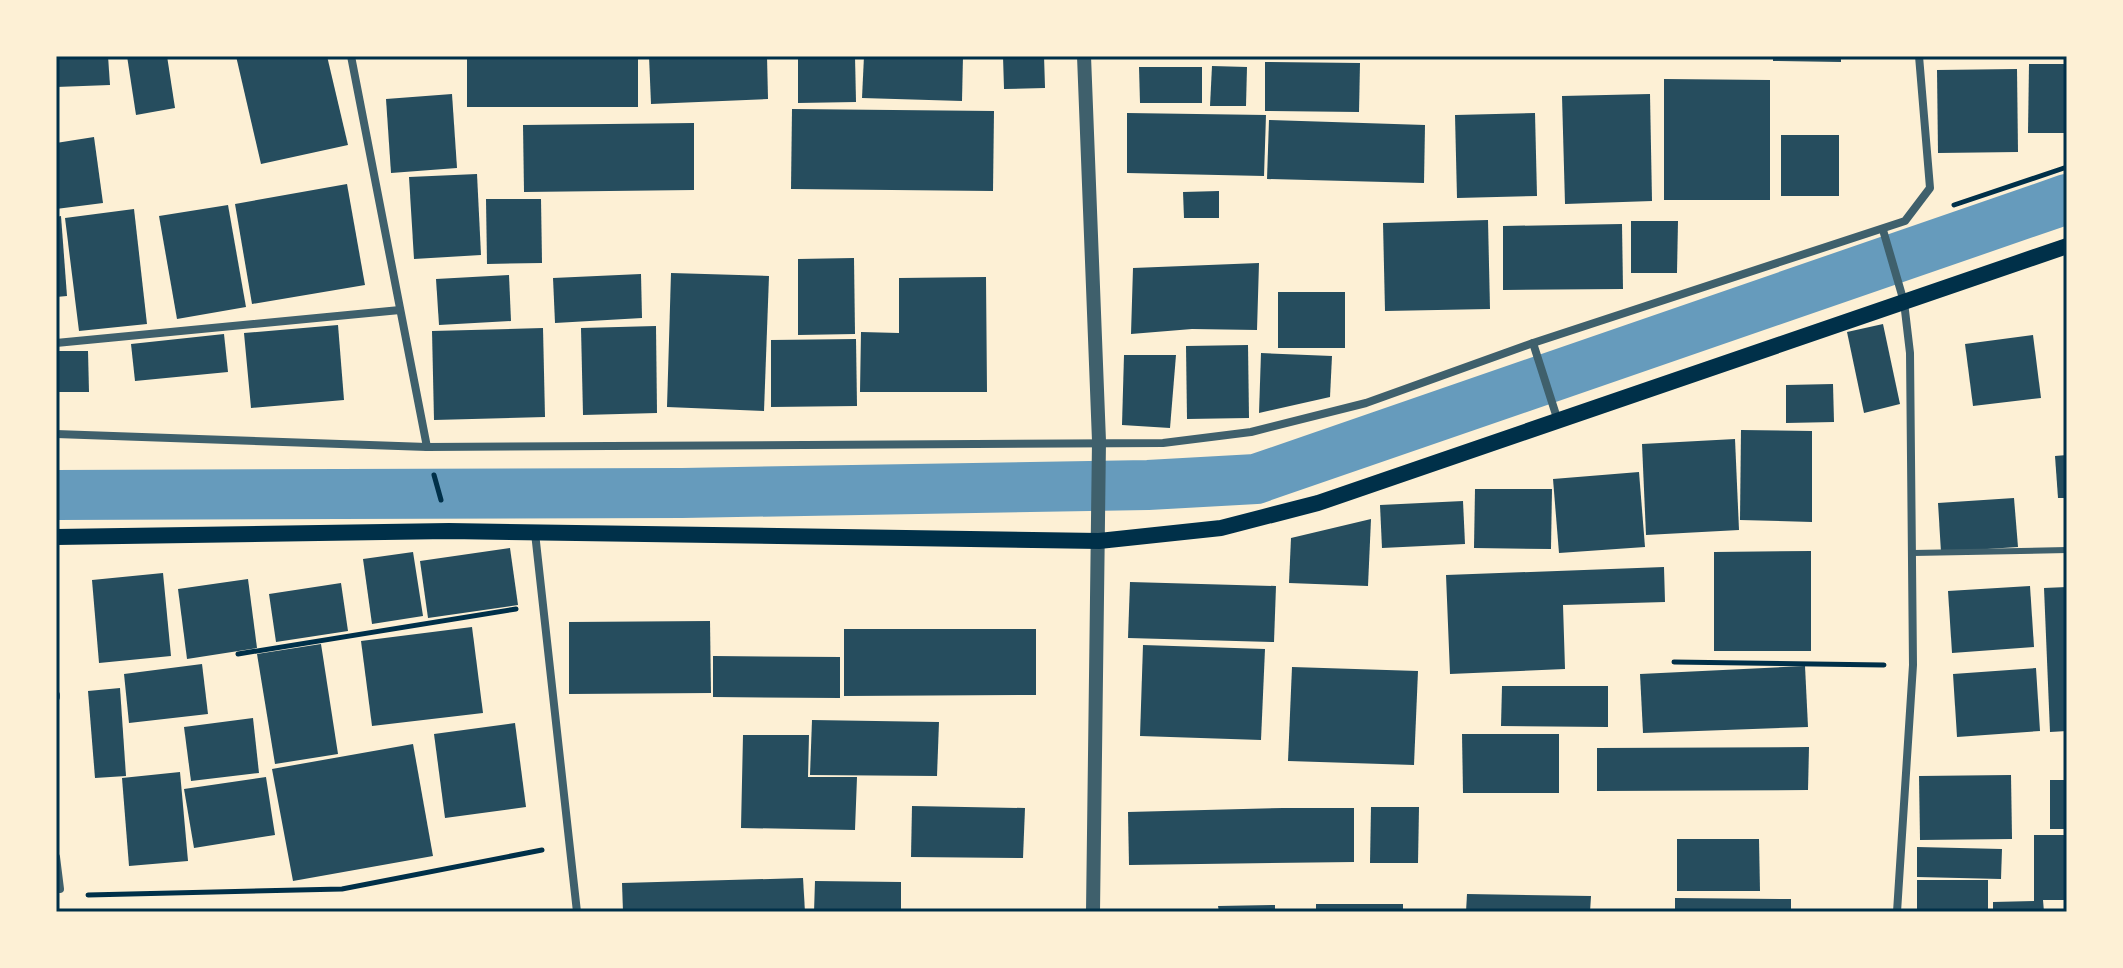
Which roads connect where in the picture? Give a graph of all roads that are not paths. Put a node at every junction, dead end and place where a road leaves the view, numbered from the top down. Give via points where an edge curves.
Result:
1 (351, 56) edge
2 (1084, 56) edge
3 (1919, 56) edge
4 (1884, 235) junction
5 (2067, 246) edge
6 (1904, 302) junction
7 (400, 310) junction
8 (56, 343) edge
9 (1533, 343) junction
10 (1558, 421) junction
11 (56, 434) edge
12 (1099, 441) junction
13 (427, 447) junction
14 (535, 533) junction
15 (56, 537) edge
16 (1099, 541) junction
17 (2067, 550) edge
18 (1913, 553) junction
19 (56, 857) edge
20 (58, 889) edge
21 (577, 912) edge
22 (1093, 912) edge
23 (1897, 912) edge

1 - 7 street
2 - 12 street
3 - 4 street via 1930,188 1905,221
4 - 6 street
4 - 9 street
5 - 6 main road
6 - 10 main road
6 - 18 street via 1910,353
7 - 8 street
7 - 13 street
9 - 10 street
9 - 12 street via 1366,403 1251,432 1163,443
10 - 16 main road via 1318,503 1221,528
11 - 13 street
12 - 13 street
12 - 16 street
14 - 15 main road
14 - 16 main road
14 - 21 street
16 - 22 street
17 - 18 lane
18 - 23 street via 1913,665
19 - 20 street

